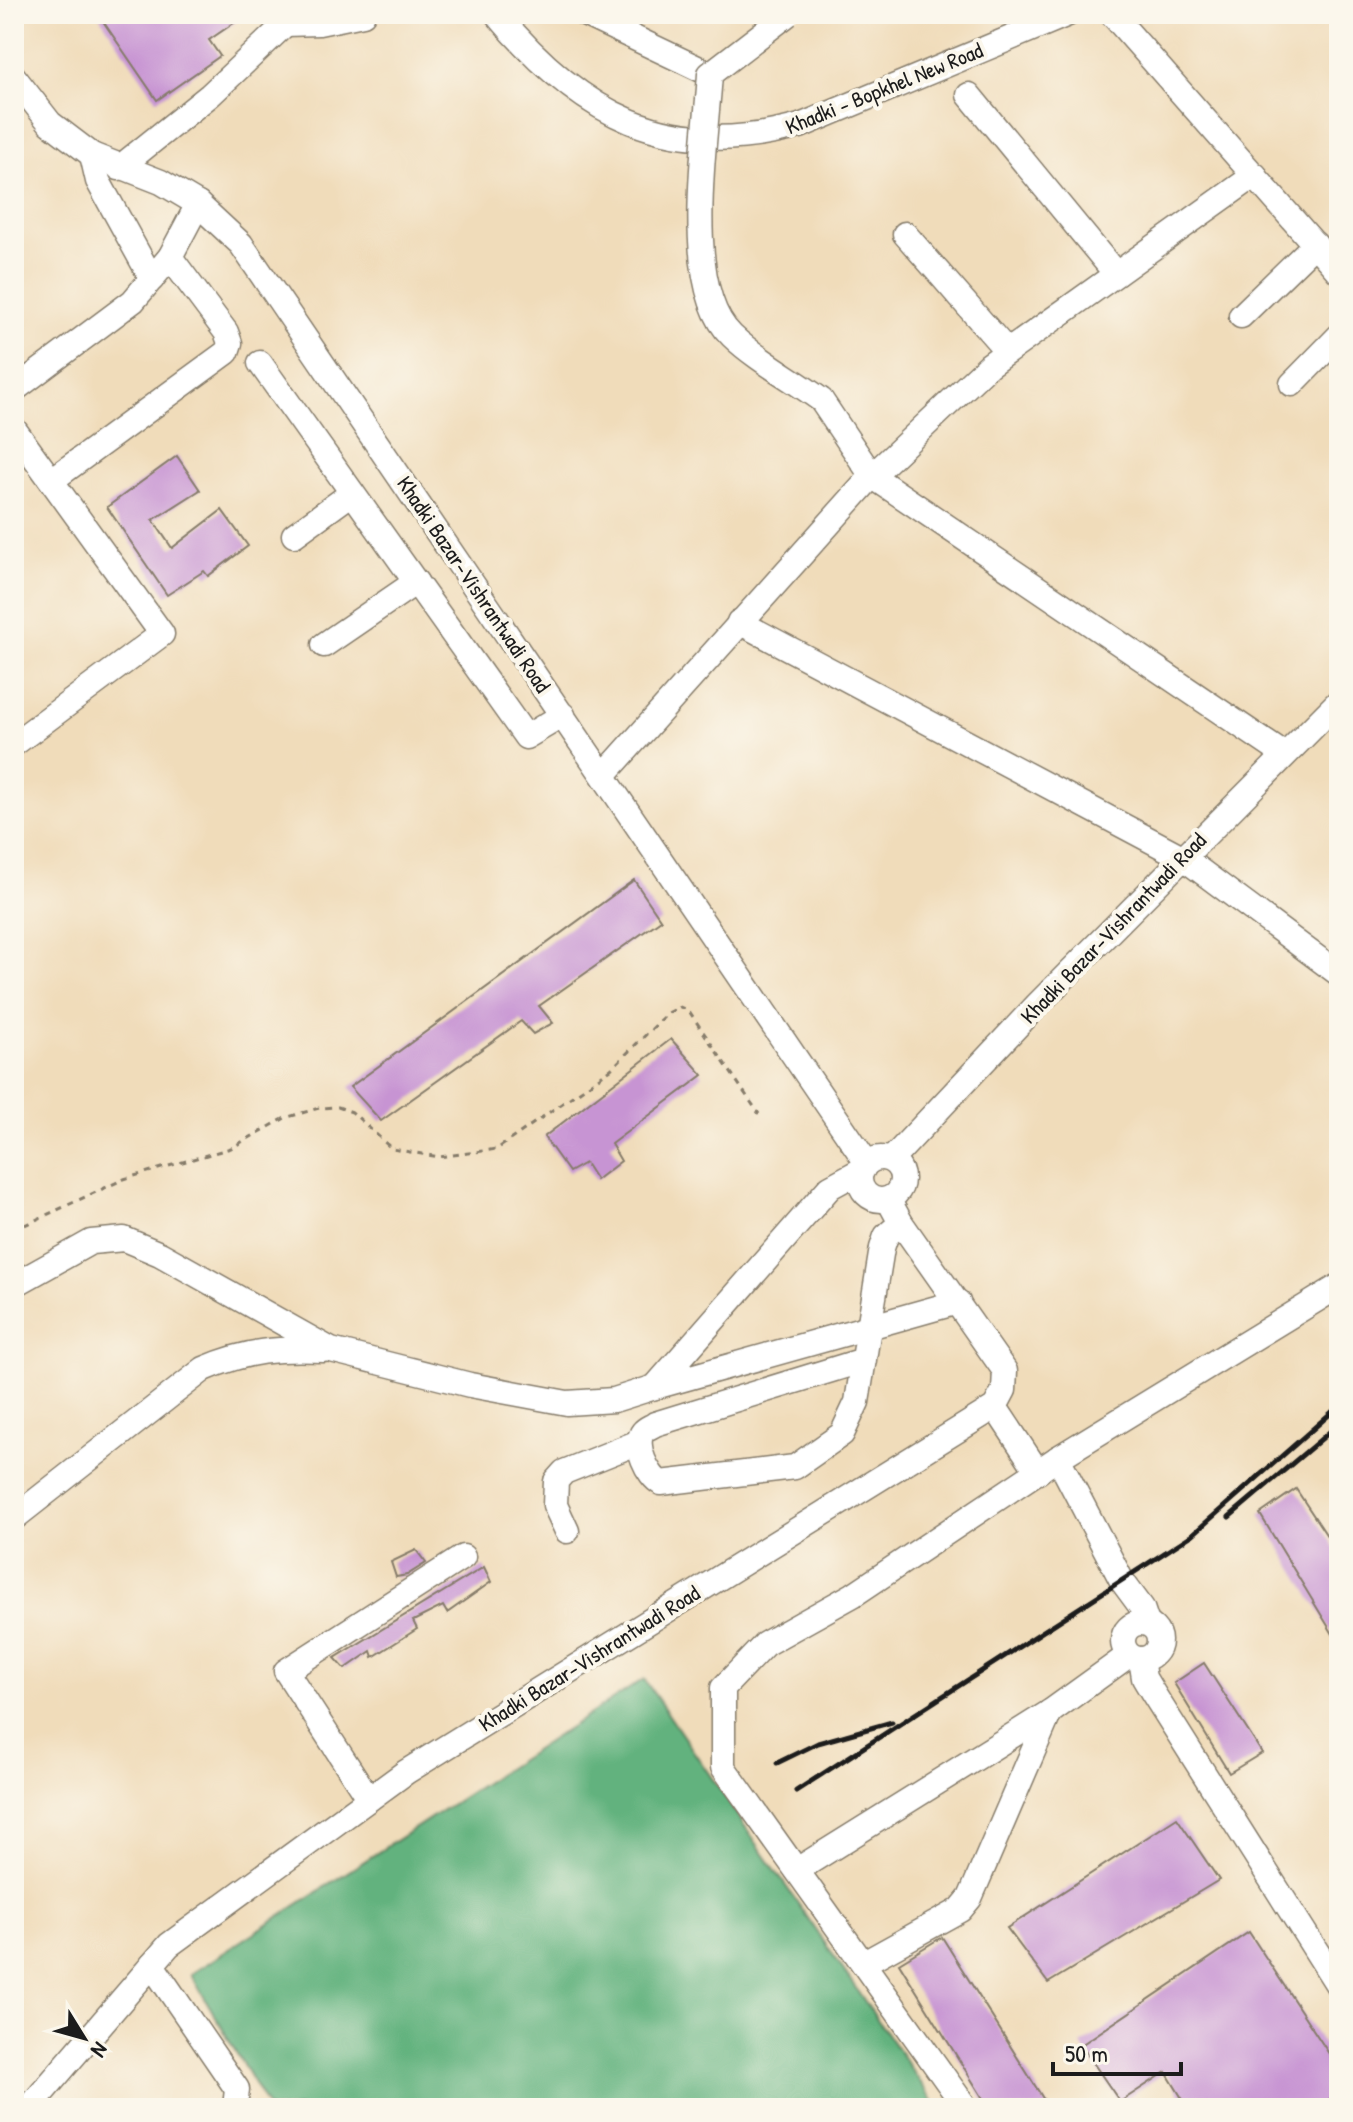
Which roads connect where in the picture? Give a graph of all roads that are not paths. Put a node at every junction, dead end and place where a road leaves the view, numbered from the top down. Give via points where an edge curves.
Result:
1 (363, 14) edge
2 (497, 14) edge
3 (584, 14) edge
4 (788, 14) edge
5 (1068, 14) edge
6 (1112, 14) edge
7 (291, 19) edge
8 (710, 74) junction
9 (14, 77) edge
10 (969, 95) dead end
11 (92, 155) junction
12 (119, 168) junction
13 (1255, 175) junction
14 (198, 204) junction
15 (905, 234) dead end
16 (1315, 244) junction
17 (170, 257) junction
18 (1339, 272) edge
19 (1116, 274) junction
20 (152, 279) junction
21 (1241, 316) dead end
22 (1339, 336) edge
23 (1007, 351) junction
24 (260, 363) dead end
25 (1292, 384) dead end
26 (14, 390) edge
27 (14, 429) edge
28 (872, 476) junction
29 (52, 480) junction
30 (352, 493) junction
31 (294, 535) dead end
32 (416, 582) junction
33 (739, 622) junction
34 (324, 645) dead end
35 (1339, 701) edge
36 (563, 715) junction
37 (14, 744) edge
38 (1283, 754) junction
39 (604, 775) junction
40 (1182, 857) junction
41 (1339, 974) edge
42 (874, 1164) junction
43 (888, 1199) junction
44 (901, 1223) junction
45 (14, 1285) edge
46 (1339, 1286) edge
47 (958, 1302) junction
48 (871, 1326) junction
49 (331, 1350) junction
50 (864, 1360) junction
51 (655, 1387) junction
52 (995, 1407) junction
53 (639, 1442) junction
54 (1048, 1465) junction
55 (14, 1518) edge
56 (567, 1531) dead end
57 (463, 1557) dead end
58 (1135, 1657) junction
59 (1050, 1712) junction
60 (369, 1799) junction
61 (797, 1870) junction
62 (864, 1963) junction
63 (152, 1965) junction
64 (1339, 1987) edge
65 (29, 2108) edge
66 (235, 2108) edge
67 (966, 2108) edge

1 - 7 street via 319,23
2 - 5 street, Khadki - Bopkhel New Road via 536,57 611,114 652,131 721,140 800,126
3 - 8 street
4 - 8 street, bridge
6 - 13 street
7 - 12 street via 210,95
8 - 28 street, bridge via 700,261 709,304 731,335 821,400
9 - 11 street, Khadki Bazar-Vishrantwadi Road via 50,123
10 - 19 street
11 - 12 street, Khadki Bazar-Vishrantwadi Road
11 - 20 street via 98,181
12 - 14 street, Khadki Bazar-Vishrantwadi Road via 161,182
13 - 16 street
13 - 19 street
14 - 17 street
14 - 36 street, Khadki Bazar-Vishrantwadi Road via 241,244
15 - 23 street
16 - 18 street
16 - 21 street
17 - 20 street
17 - 29 street via 226,332 227,352
19 - 23 street
20 - 26 street via 133,301
22 - 25 street
23 - 28 street
24 - 30 street
27 - 29 street
28 - 33 street
28 - 38 street
29 - 37 street via 162,634
30 - 31 street
30 - 32 street
32 - 34 street
32 - 36 street via 526,737
33 - 39 street
33 - 40 street
35 - 38 street, Khadki Bazar-Vishrantwadi Road
36 - 39 street, Khadki Bazar-Vishrantwadi Road
38 - 40 street, Khadki Bazar-Vishrantwadi Road
39 - 42 street, Khadki Bazar-Vishrantwadi Road
40 - 41 street
40 - 42 street, Khadki Bazar-Vishrantwadi Road
42 - 43 street via 860,1177 865,1193
42 - 43 street via 898,1165 903,1180
42 - 51 street, Khadki Bazar-Vishrantwadi Road via 830,1187
43 - 44 street
44 - 47 street
44 - 48 street via 886,1236 882,1248
45 - 49 street via 91,1242 124,1239
46 - 54 street
47 - 48 street
47 - 52 street via 1005,1371 1004,1390
48 - 50 street
48 - 51 street
49 - 51 street via 567,1403 614,1400
49 - 55 street via 274,1348 204,1369
50 - 53 street via 655,1424
50 - 53 street via 857,1402 842,1434 795,1467 661,1483 649,1472
52 - 54 street
52 - 60 street, Khadki Bazar-Vishrantwadi Road
53 - 56 street via 564,1472 556,1481 555,1505
54 - 58 street via 1159,1640 1154,1653
54 - 61 street via 853,1595 765,1644 723,1688 723,1767
57 - 60 street via 286,1671
58 - 59 street
58 - 64 street
59 - 61 street
59 - 62 street via 970,1898 960,1910
60 - 63 street, Khadki Bazar-Vishrantwadi Road via 169,1945
61 - 62 street
62 - 67 street
63 - 65 street, Khadki Bazar-Vishrantwadi Road
63 - 66 street via 237,2089

